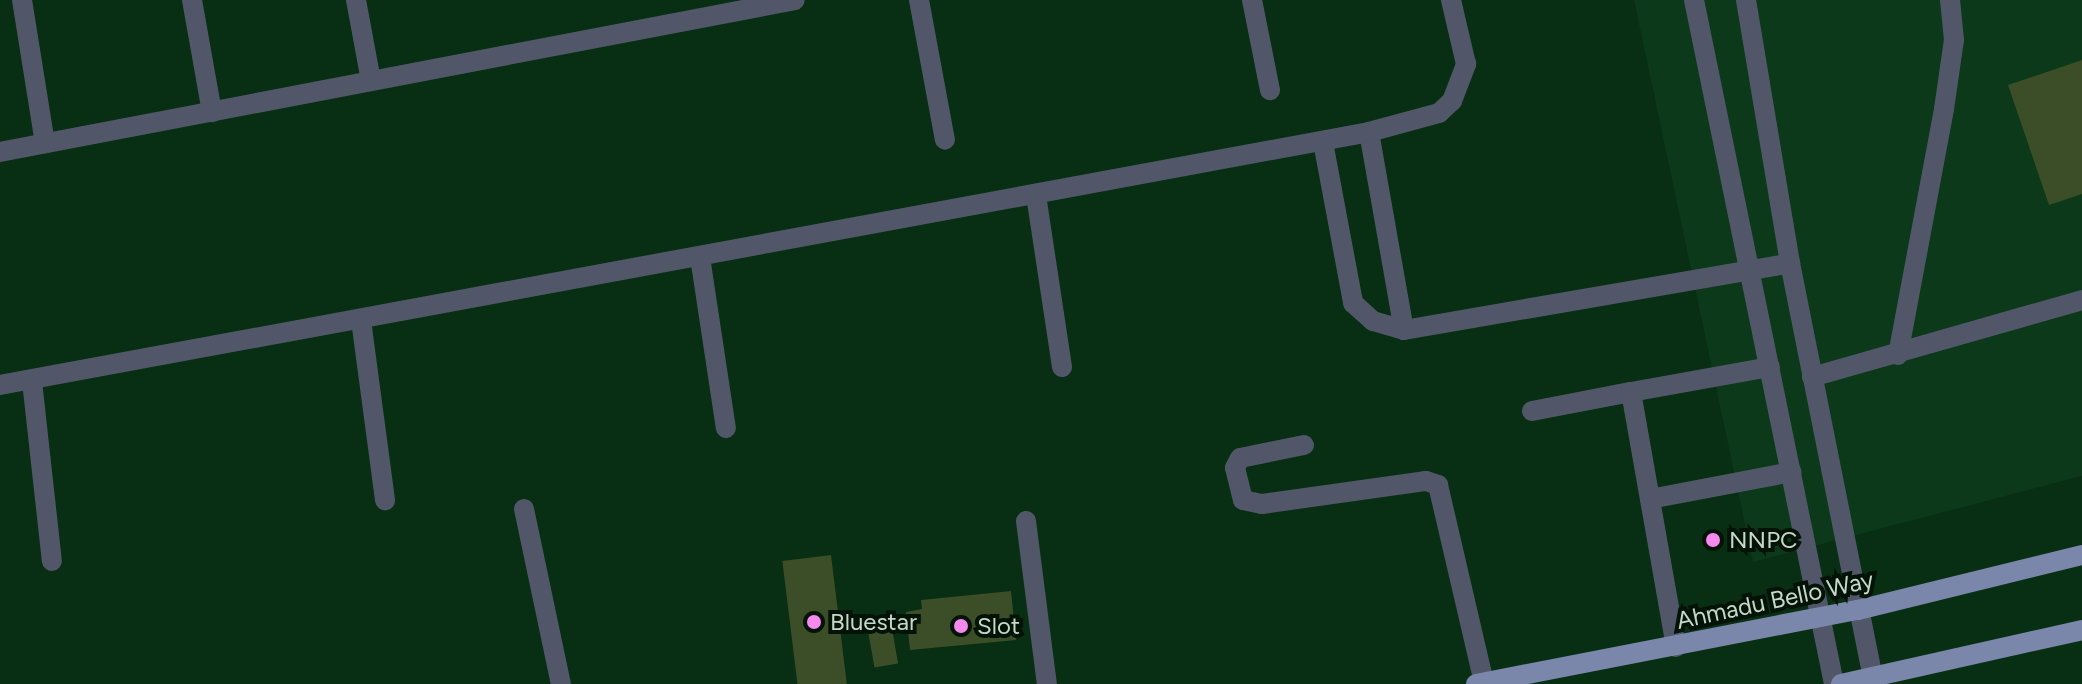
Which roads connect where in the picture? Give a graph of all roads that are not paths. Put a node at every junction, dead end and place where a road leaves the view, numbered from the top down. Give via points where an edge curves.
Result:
1 (22, 0) edge
2 (192, 0) edge
3 (356, 0) edge
4 (795, 0) edge
5 (919, 0) edge
6 (1252, 0) edge
7 (1451, 0) edge
8 (1694, 0) edge
9 (1746, 0) edge
10 (1950, 0) edge
11 (371, 81) junction
12 (1270, 90) dead end
13 (212, 112) junction
14 (1369, 132) junction
15 (945, 140) dead end
16 (1323, 142) junction
17 (45, 143) junction
18 (0, 152) edge
19 (1036, 195) junction
20 (700, 257) junction
21 (1790, 263) junction
22 (1750, 270) junction
23 (2082, 300) edge
24 (361, 320) junction
25 (1404, 330) junction
26 (1898, 355) junction
27 (1062, 367) dead end
28 (1770, 367) junction
29 (1812, 377) junction
30 (32, 381) junction
31 (0, 385) edge
32 (1631, 392) junction
33 (1532, 411) dead end
34 (726, 428) dead end
35 (1304, 445) dead end
36 (1791, 472) junction
37 (1650, 499) junction
38 (385, 500) dead end
39 (524, 509) dead end
40 (1026, 521) dead end
41 (2082, 555) edge
42 (52, 561) dead end
43 (1858, 610) junction
44 (1821, 615) junction
45 (2082, 630) edge
46 (1676, 647) junction
47 (1873, 677) junction
48 (1480, 683) edge
49 (561, 684) edge
50 (1047, 684) edge
51 (1834, 684) edge
52 (1841, 684) edge

1 - 17 street
2 - 13 street
3 - 11 street
4 - 11 street
5 - 15 street
6 - 12 street
7 - 14 street via 1466,64 1452,101 1439,113
8 - 22 street
9 - 21 street
10 - 26 street via 1954,40 1944,109
11 - 13 street
13 - 17 street
14 - 16 street
14 - 25 street
16 - 19 street
16 - 25 street via 1353,303 1373,321
17 - 18 street
19 - 20 street
19 - 27 street
20 - 24 street
20 - 34 street
21 - 22 street
21 - 29 street
22 - 25 street
22 - 28 street
23 - 26 street
24 - 30 street
24 - 38 street
26 - 29 street
28 - 32 street
28 - 36 street
29 - 43 street
30 - 31 street
30 - 42 street
32 - 33 street
32 - 37 street
35 - 48 street via 1240,458 1235,468 1243,500 1262,504 1426,481 1438,485
36 - 37 street
36 - 44 street
37 - 46 street
39 - 49 street
40 - 50 street
41 - 43 main road, Ahmadu Bello Way
43 - 44 main road, Ahmadu Bello Way
43 - 47 street
44 - 46 main road, Ahmadu Bello Way
44 - 51 street
45 - 47 main road
46 - 48 main road, Ahmadu Bello Way
47 - 52 main road

